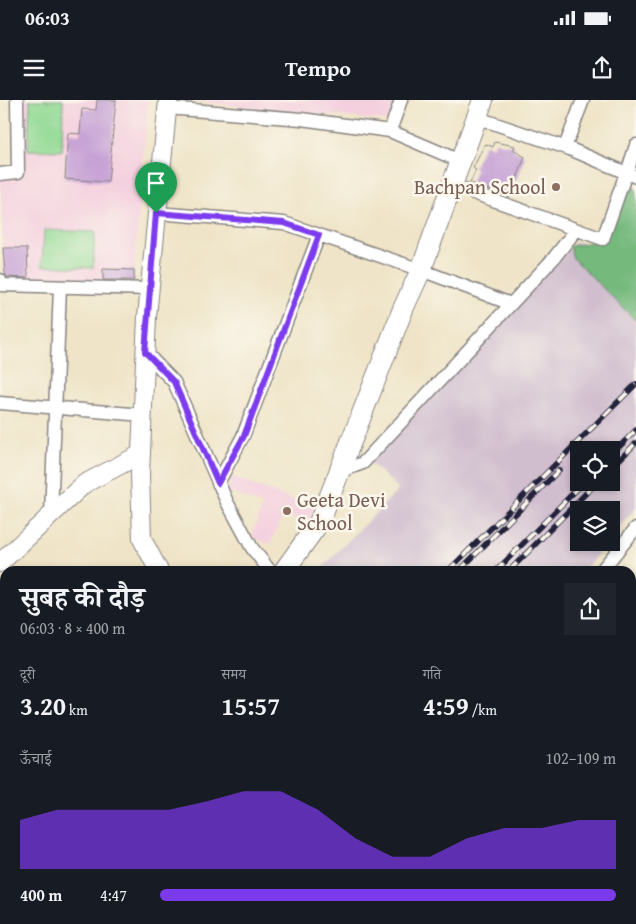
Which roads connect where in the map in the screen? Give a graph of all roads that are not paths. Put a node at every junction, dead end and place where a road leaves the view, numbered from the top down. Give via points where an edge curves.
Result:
1 (17, 100) edge
2 (400, 100) edge
3 (583, 100) edge
4 (168, 104) edge
5 (479, 109) edge
6 (390, 131) junction
7 (636, 145) edge
8 (565, 147) junction
9 (460, 161) junction
10 (0, 174) edge
11 (629, 174) edge
12 (451, 186) junction
13 (156, 213) junction
14 (576, 230) junction
15 (319, 235) junction
16 (421, 270) junction
17 (0, 280) edge
18 (60, 287) junction
19 (150, 289) junction
20 (510, 304) junction
21 (145, 352) junction
22 (0, 403) edge
23 (55, 406) junction
24 (143, 415) junction
25 (141, 454) junction
26 (339, 472) junction
27 (218, 483) junction
28 (51, 515) junction
29 (636, 528) edge
30 (0, 563) edge
31 (156, 566) edge
32 (266, 566) edge
33 (288, 566) edge
34 (609, 566) edge

1 - 10 street via 18,172
2 - 6 street
3 - 8 street
4 - 6 street
4 - 13 street
5 - 8 street
5 - 9 main road
6 - 9 street
7 - 11 street
8 - 11 street
9 - 12 main road
11 - 14 street via 603,239
12 - 14 street
12 - 16 main road
13 - 15 street via 284,223
13 - 19 street
14 - 20 street
15 - 16 street
15 - 27 street via 244,436
16 - 20 street
16 - 26 main road
17 - 18 street via 0,285
18 - 19 street
18 - 23 street
19 - 21 street
20 - 26 street via 363,463
21 - 24 street
21 - 27 street via 174,382
22 - 23 street
23 - 24 street
23 - 28 street
24 - 25 street
25 - 28 street via 84,484
25 - 31 street via 142,539
26 - 33 main road via 320,521
27 - 32 street via 252,548
28 - 30 street
29 - 34 street

